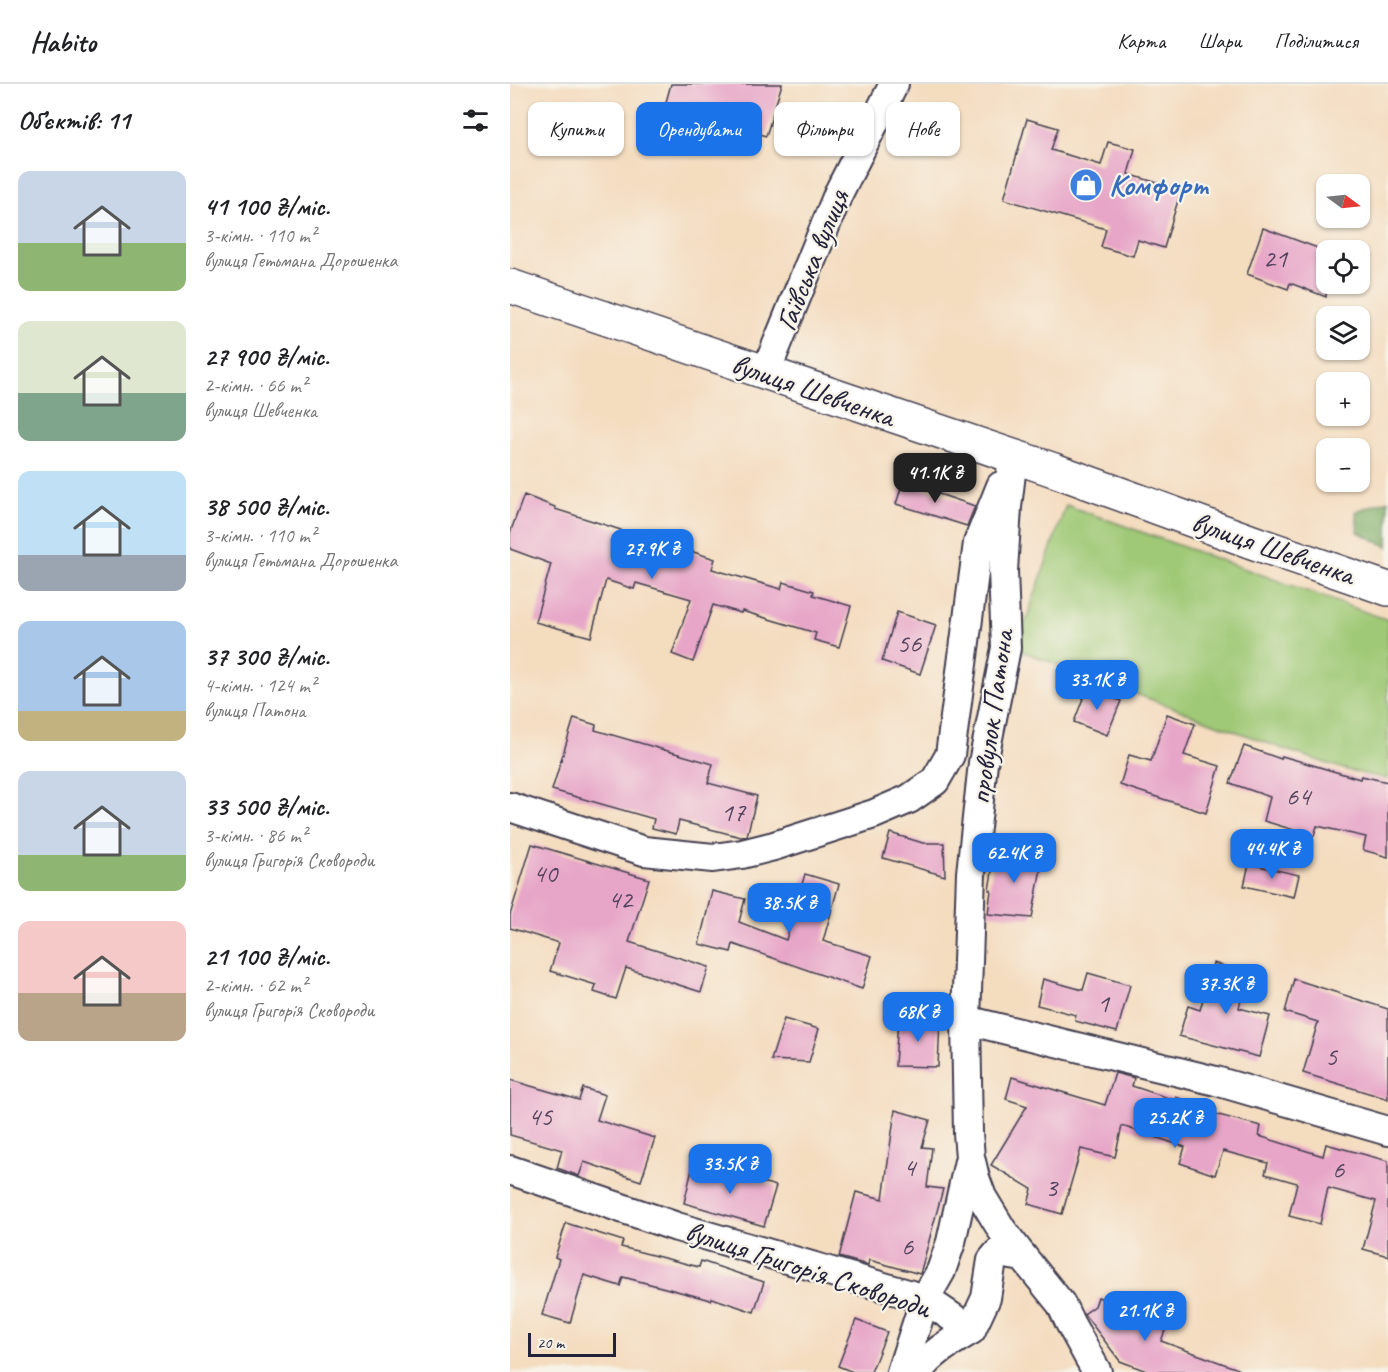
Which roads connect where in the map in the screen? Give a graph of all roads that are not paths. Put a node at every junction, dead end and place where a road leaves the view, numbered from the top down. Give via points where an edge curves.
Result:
1 (894, 84) edge
2 (510, 286) edge
3 (765, 374) junction
4 (1013, 456) junction
5 (1388, 589) edge
6 (510, 807) edge
7 (966, 1020) junction
8 (1388, 1131) edge
9 (970, 1157) junction
10 (510, 1170) edge
11 (1023, 1257) junction
12 (925, 1299) junction
13 (971, 1330) junction
14 (901, 1372) edge
15 (918, 1372) edge
16 (1097, 1372) edge

1 - 3 street, Гаївська вулиця via 839,192
2 - 3 main road, вулиця Шевченка
3 - 4 main road, вулиця Шевченка
4 - 5 main road, вулиця Шевченка
4 - 6 street via 978,543 950,755 935,781 909,799 874,814 774,846 713,858 644,850
4 - 7 street, провулок Патона via 1004,571 1006,648 983,763 971,873
7 - 8 street via 1216,1081
7 - 9 street, провулок Патона
9 - 11 street, провулок Патона via 982,1197
9 - 12 street, провулок Патона via 951,1242
10 - 12 street, вулиця Григорія Сковороди via 677,1227
11 - 13 street via 998,1253 992,1260 986,1298
11 - 16 street via 1062,1304
12 - 13 street, вулиця Григорія Сковороди
12 - 14 street, провулок Патона
13 - 15 street via 945,1346

